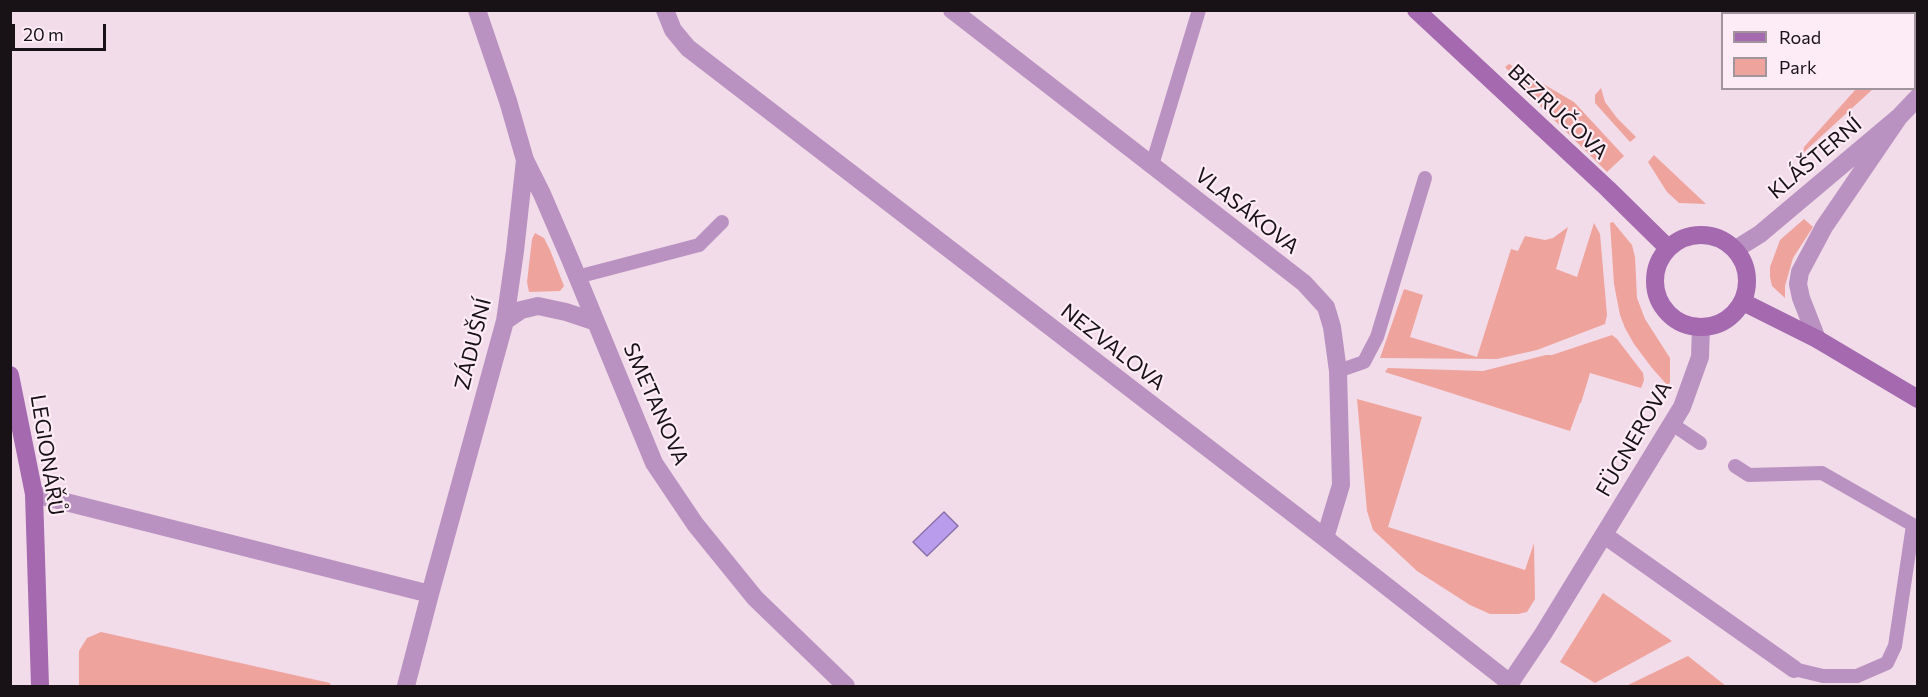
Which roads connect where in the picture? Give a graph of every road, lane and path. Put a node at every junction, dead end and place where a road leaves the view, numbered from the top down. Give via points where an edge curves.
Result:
1 (477, 10) edge
2 (665, 10) edge
3 (952, 10) edge
4 (1199, 10) edge
5 (1416, 10) edge
6 (1917, 97) edge
7 (1899, 117) junction
8 (525, 160) junction
9 (1152, 165) junction
10 (1425, 178) dead end
11 (722, 222) dead end
12 (1668, 248) junction
13 (1736, 249) junction
14 (577, 277) junction
15 (1743, 302) junction
16 (505, 321) junction
17 (596, 322) junction
18 (1701, 327) junction
19 (1817, 339) junction
20 (1338, 371) junction
21 (10, 375) edge
22 (1917, 399) edge
23 (1672, 424) junction
24 (1700, 443) dead end
25 (1735, 466) dead end
26 (34, 494) junction
27 (1605, 535) junction
28 (1325, 538) junction
29 (430, 594) junction
30 (1794, 669) joint
31 (1511, 685) edge
32 (40, 687) edge
33 (406, 687) edge
34 (846, 687) edge

1 - 8 street, ZÁDUŠNÍ
2 - 28 street, NEZVALOVA via 673,30 688,48
3 - 9 street, VLASÁKOVA
4 - 9 lane
5 - 12 street, BEZRUČOVA
6 - 7 street, KLÁŠTERNÍ
7 - 13 street, KLÁŠTERNÍ via 1760,234
7 - 19 street via 1824,227 1800,272 1800,298
8 - 14 street, SMETANOVA
8 - 16 street, ZÁDUŠNÍ
9 - 20 street, VLASÁKOVA via 1304,283 1326,308
10 - 20 lane via 1377,337 1364,362
11 - 14 lane via 699,245
12 - 13 street via 1686,237 1707,234
12 - 18 street via 1655,273 1658,299 1675,320
13 - 15 street via 1747,268
14 - 17 street, SMETANOVA
15 - 18 street via 1726,321
15 - 19 street
16 - 17 street via 521,310 538,306
16 - 29 street, ZÁDUŠNÍ
17 - 34 street, SMETANOVA via 654,463 695,524 754,598
18 - 23 street, FÜGNEROVA via 1700,357
19 - 22 street
20 - 28 street, VLASÁKOVA via 1341,484
21 - 26 street, LEGIONÁŘŮ
23 - 24 lane
23 - 27 street, FÜGNEROVA
25 - 30 lane via 1749,474 1822,473 1913,525 1895,646 1887,663 1857,676 1823,676
26 - 29 street
26 - 32 street, LEGIONÁŘŮ
27 - 30 street
27 - 31 street, FÜGNEROVA
28 - 31 street, NEZVALOVA
29 - 33 street, ZÁDUŠNÍ

